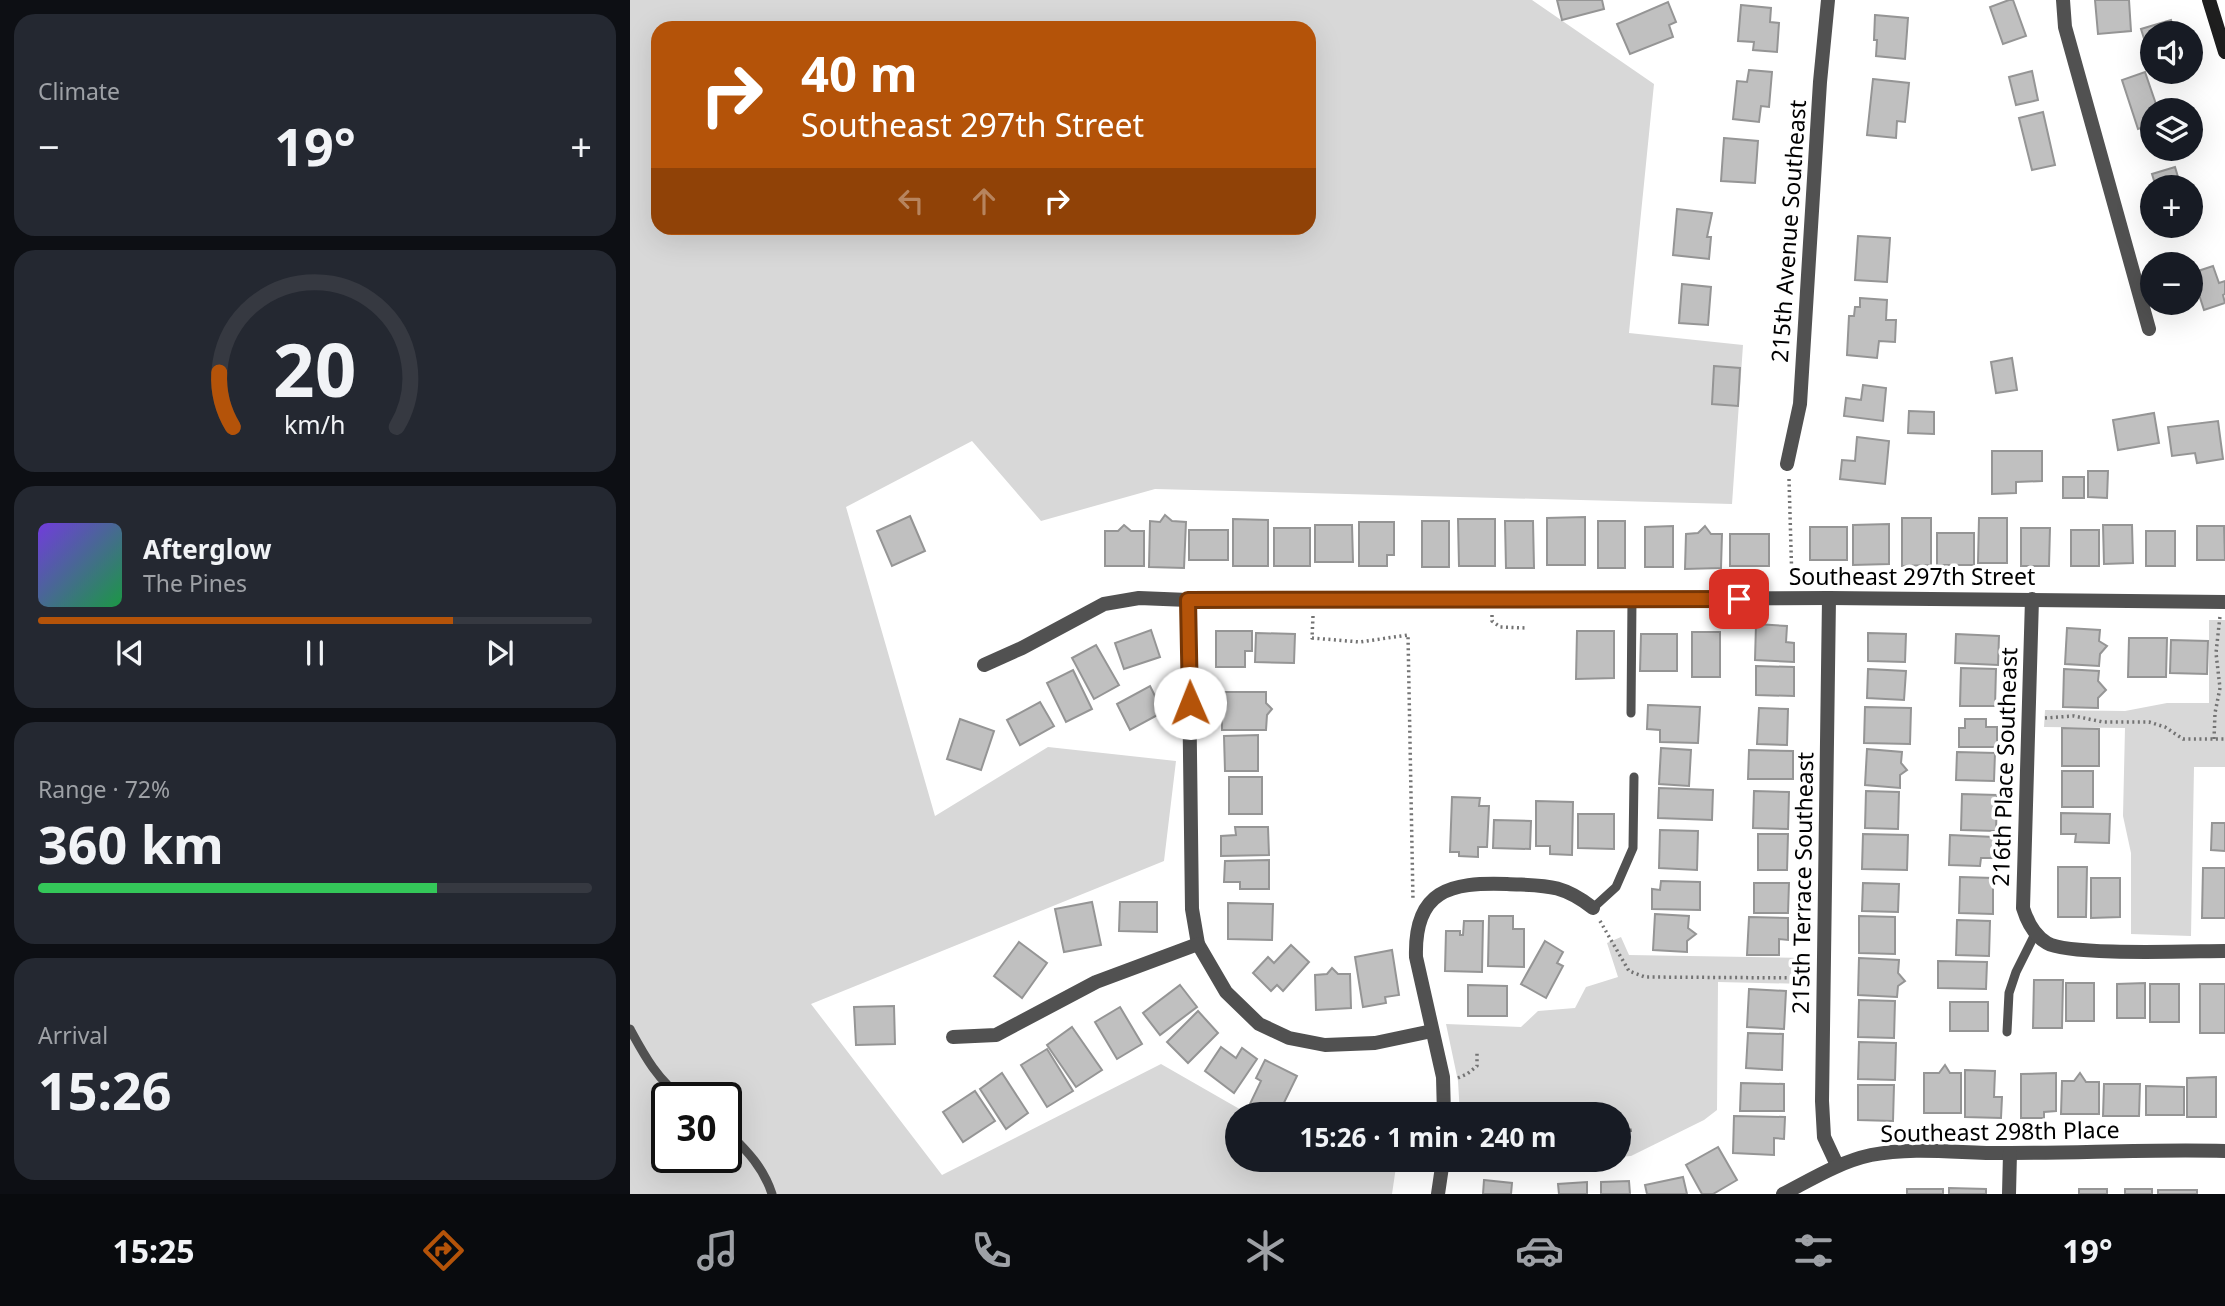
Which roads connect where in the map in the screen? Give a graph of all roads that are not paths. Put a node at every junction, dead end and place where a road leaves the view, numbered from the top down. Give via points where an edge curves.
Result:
1 (1828, 0) edge
2 (2063, 0) edge
3 (2209, 0) edge
4 (2225, 51) edge
5 (2149, 329) dead end
6 (1787, 464) road end
7 (1829, 598) junction
8 (1632, 599) junction
9 (2032, 599) junction
10 (1188, 600) junction
11 (2223, 602) edge
12 (984, 665) dead end
13 (1631, 713) dead end
14 (1634, 777) dead end
15 (1592, 908) joint
16 (2036, 932) junction
17 (1198, 944) junction
18 (2225, 951) edge
19 (630, 1029) edge
20 (1432, 1031) junction
21 (2007, 1032) dead end
22 (953, 1037) dead end
23 (665, 1082) edge
24 (1444, 1102) edge
25 (742, 1145) edge
26 (2225, 1151) edge
27 (2010, 1153) junction
28 (1837, 1165) junction
29 (1441, 1172) edge
30 (772, 1194) edge
31 (1438, 1194) edge
32 (1783, 1194) edge
33 (2009, 1194) edge

1 - 6 street, 215th Avenue Southeast via 1800,404
2 - 5 street via 2065,27
3 - 4 street
7 - 8 street, Southeast 297th Street
7 - 9 street, Southeast 297th Street
7 - 28 street, 215th Terrace Southeast via 1822,1101 1825,1137
8 - 10 street, Southeast 297th Street
8 - 13 lane
9 - 11 street, Southeast 297th Street
9 - 16 street, 216th Place Southeast via 2023,908
10 - 12 street, Southeast 297th Street via 1139,598 1104,604
10 - 17 street via 1192,909
14 - 15 lane via 1633,848 1616,887
15 - 20 street via 1575,894 1548,886 1472,883 1432,900 1423,911 1415,937
16 - 18 street via 2047,943 2074,950
16 - 21 lane via 2015,972
17 - 20 street via 1226,992 1259,1024 1289,1038 1325,1045 1375,1043
17 - 22 street via 1096,982 996,1035
19 - 23 lane
20 - 24 street
25 - 30 lane via 762,1170
26 - 27 street, Southeast 298th Place
27 - 28 street, Southeast 298th Place via 1873,1155
27 - 33 street
28 - 32 street, Southeast 298th Place
29 - 31 street

